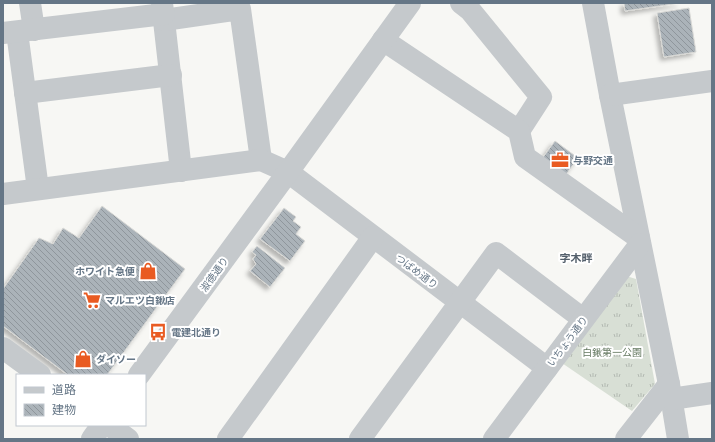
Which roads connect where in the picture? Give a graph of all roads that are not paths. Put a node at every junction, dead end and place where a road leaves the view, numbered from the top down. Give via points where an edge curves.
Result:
1 (30, 3) edge
2 (410, 3) edge
3 (462, 3) edge
4 (593, 3) edge
5 (164, 12) edge
6 (18, 31) edge
7 (383, 40) junction
8 (170, 75) junction
9 (712, 81) edge
10 (25, 93) junction
11 (610, 95) junction
12 (519, 131) junction
13 (261, 160) junction
14 (181, 171) junction
15 (288, 172) junction
16 (38, 189) junction
17 (3, 194) edge
18 (373, 237) junction
19 (639, 241) junction
20 (460, 303) junction
21 (583, 319) junction
22 (3, 348) edge
23 (547, 368) junction
24 (39, 374) edge
25 (140, 374) edge
26 (670, 391) junction
27 (712, 393) edge
28 (101, 426) edge
29 (110, 426) edge
30 (92, 439) edge
31 (128, 439) edge
32 (228, 439) edge
33 (360, 439) edge
34 (494, 439) edge
35 (626, 439) edge
36 (678, 439) edge

1 - 6 street
2 - 7 street, 淑徳通り
3 - 12 street via 541,96
4 - 11 street
5 - 6 street
5 - 8 street
5 - 13 street via 240,9
6 - 10 street
7 - 12 street
7 - 15 street, 淑徳通り
8 - 10 street
8 - 14 street
9 - 11 street
10 - 16 street
11 - 19 street
12 - 19 street via 526,157
13 - 14 street
13 - 15 street, つばめ通り
14 - 16 street
15 - 18 street, つばめ通り
15 - 25 street, 淑徳通り
16 - 17 street
18 - 20 street, つばめ通り
18 - 32 street
19 - 21 street, いちょう通り
19 - 26 street
20 - 21 street via 496,254
20 - 23 street, つばめ通り
20 - 33 street
21 - 23 street, いちょう通り
22 - 24 street
23 - 34 street, いちょう通り
26 - 27 street
26 - 35 street
26 - 36 street
28 - 30 street
29 - 31 street

